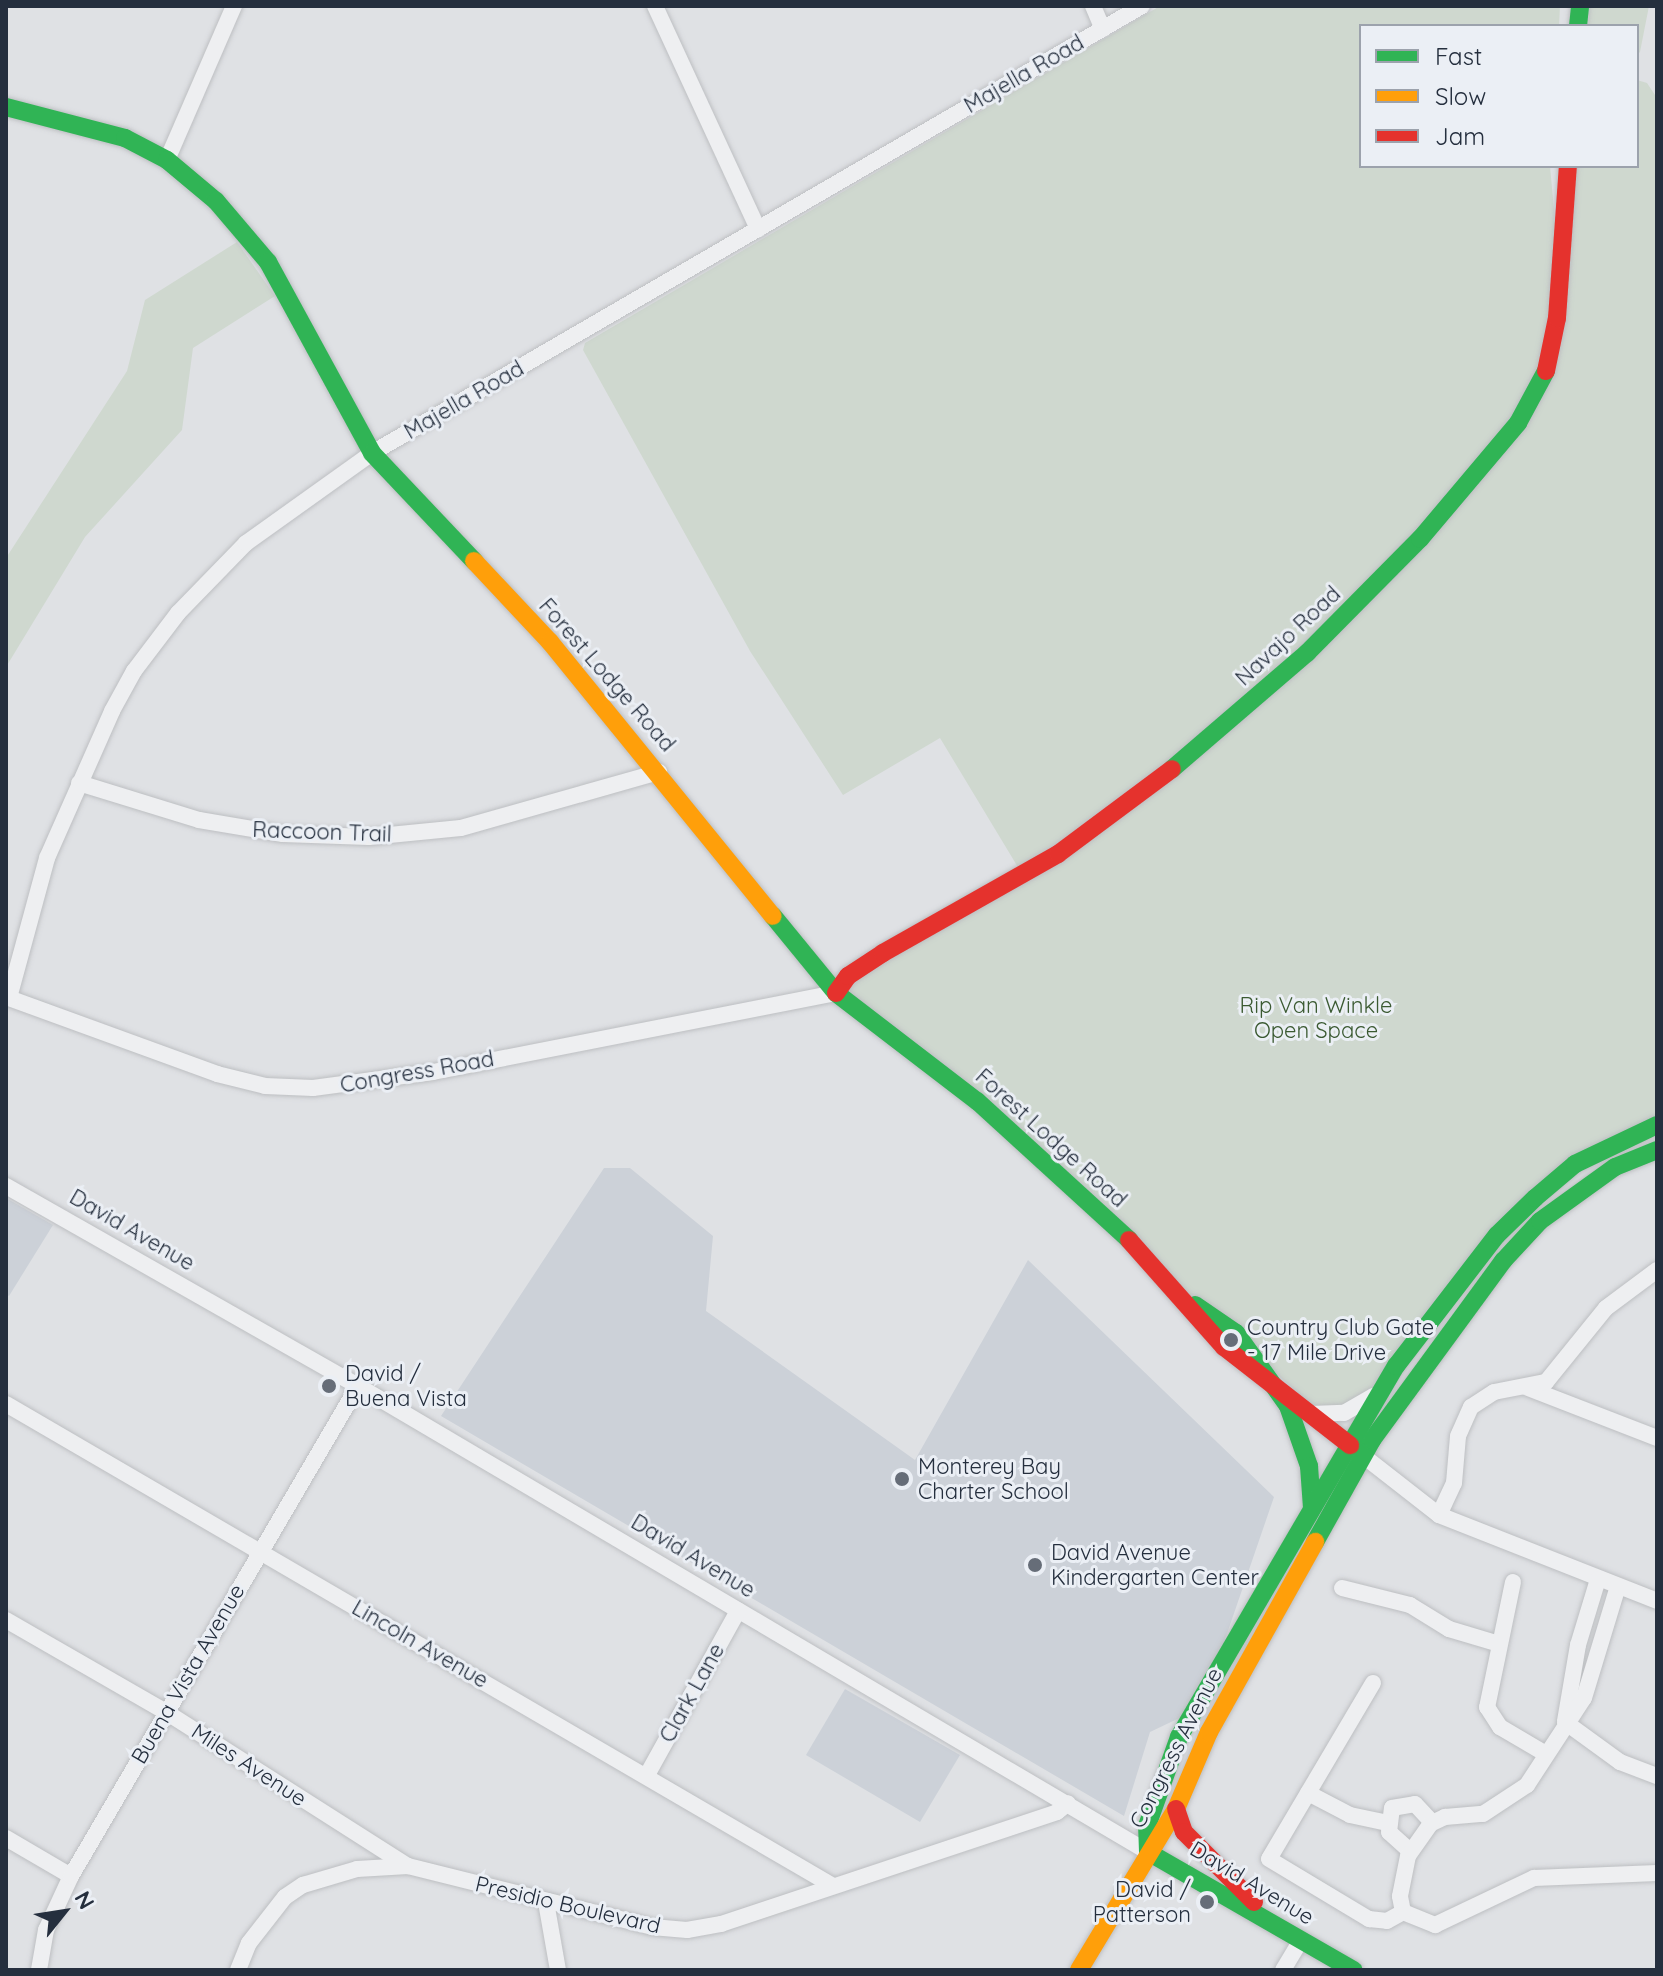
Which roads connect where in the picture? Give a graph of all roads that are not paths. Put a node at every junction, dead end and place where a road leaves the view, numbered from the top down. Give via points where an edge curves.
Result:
1 (234, 6) edge
2 (655, 6) edge
3 (1093, 6) edge
4 (1142, 6) edge
5 (1103, 29) junction
6 (6, 107) edge
7 (167, 160) junction
8 (1568, 168) edge
9 (758, 229) junction
10 (372, 453) junction
11 (659, 772) junction
12 (79, 783) junction
13 (836, 993) junction
14 (8, 998) edge
15 (1657, 1125) edge
16 (1657, 1150) edge
17 (6, 1186) edge
18 (1657, 1270) edge
19 (1272, 1383) junction
20 (358, 1386) junction
21 (1384, 1386) junction
22 (1528, 1388) junction
23 (6, 1404) edge
24 (1311, 1414) junction
25 (1657, 1438) edge
26 (1357, 1450) junction
27 (1311, 1510) junction
28 (1439, 1515) junction
29 (259, 1552) junction
30 (1598, 1579) junction
31 (1513, 1582) dead end
32 (1618, 1586) junction
33 (1342, 1588) dead end
34 (1657, 1601) edge
35 (738, 1611) junction
36 (6, 1620) edge
37 (1499, 1644) junction
38 (1373, 1683) dead end
39 (166, 1712) junction
40 (1565, 1722) junction
41 (1546, 1754) junction
42 (647, 1775) junction
43 (1657, 1775) edge
44 (1308, 1793) junction
45 (1068, 1803) junction
46 (1176, 1809) junction
47 (1432, 1822) junction
48 (1387, 1823) junction
49 (6, 1838) edge
50 (1410, 1850) junction
51 (1148, 1852) junction
52 (408, 1866) junction
53 (1657, 1873) edge
54 (71, 1876) junction
55 (833, 1886) junction
56 (546, 1902) junction
57 (1403, 1912) junction
58 (1273, 1923) junction
59 (1301, 1940) junction
60 (39, 1970) edge
61 (238, 1970) edge
62 (558, 1970) edge
63 (1079, 1970) edge
64 (1283, 1970) edge
65 (1353, 1970) edge

1 - 7 street
2 - 9 street
3 - 5 street
4 - 5 street, Majella Road
5 - 9 street, Majella Road
6 - 7 street, Forest Lodge Road via 125,138
7 - 10 street, Forest Lodge Road via 216,201 268,262
8 - 13 street, Navajo Road via 1557,318 1545,375 1518,423 1420,539 1307,653 1132,803 1058,854 883,953 848,976
9 - 10 street, Majella Road
10 - 11 street, Forest Lodge Road via 550,642
10 - 12 street, Majella Road via 246,543 178,613 134,671
11 - 12 street, Raccoon Trail via 461,828 369,837 283,834 199,820
11 - 13 street, Forest Lodge Road
12 - 14 street, Majella Road via 47,858
13 - 14 street, Congress Road via 433,1072 313,1088 265,1086 217,1074
13 - 19 street, Forest Lodge Road via 977,1101 1126,1237 1224,1347
15 - 21 street, Congress Avenue via 1575,1164 1535,1198 1497,1235
16 - 26 street, Congress Avenue via 1615,1167 1540,1221
17 - 20 street, David Avenue
18 - 22 street via 1606,1308 1546,1382
19 - 24 street, Forest Lodge Road
19 - 27 street via 1305,1449
20 - 29 street, Buena Vista Avenue
20 - 35 street, David Avenue
21 - 24 street via 1359,1409
21 - 26 street, Congress Avenue
22 - 25 street
22 - 28 street via 1494,1392 1471,1407 1458,1436 1454,1483
23 - 29 street, Lincoln Avenue
24 - 26 street, Forest Lodge Road
26 - 27 street, Congress Avenue
26 - 28 street, Forest Lodge Road
26 - 46 street, Congress Avenue via 1209,1732
27 - 51 street, Congress Avenue via 1179,1737 1147,1826
28 - 30 street, Forest Lodge Road
29 - 39 street, Buena Vista Avenue
29 - 42 street, Lincoln Avenue
30 - 32 street, Forest Lodge Road
30 - 40 street via 1578,1645
31 - 37 street
32 - 34 street, Forest Lodge Road
32 - 40 street via 1584,1698
33 - 37 street via 1410,1605 1449,1629
35 - 42 street, Clark Lane
35 - 45 street, David Avenue
36 - 39 street, Miles Avenue
37 - 41 street via 1487,1696 1491,1717
38 - 44 street
39 - 52 street, Miles Avenue
39 - 54 street, Buena Vista Avenue
40 - 41 street
40 - 43 street via 1620,1762
41 - 47 street via 1527,1785 1495,1809
42 - 55 street, Lincoln Avenue
44 - 48 street via 1350,1815
44 - 57 street via 1269,1859 1369,1919 1387,1921
45 - 51 street, David Avenue
45 - 55 street, Presidio Boulevard via 1057,1812
46 - 51 street, Congress Avenue
46 - 58 street via 1184,1832
47 - 48 street via 1421,1808 1403,1803 1392,1808
47 - 50 street
48 - 50 street via 1396,1842
49 - 54 street
50 - 57 street via 1400,1896
51 - 58 street, David Avenue
51 - 63 street
52 - 56 street, Presidio Boulevard
52 - 61 street, Presidio Boulevard via 357,1869 303,1885 272,1910
53 - 57 street via 1534,1878 1442,1924
54 - 60 street, Buena Vista Avenue via 46,1930
55 - 56 street, Presidio Boulevard via 721,1924 687,1930
56 - 62 street
58 - 59 street, David Avenue
59 - 64 street
59 - 65 street, David Avenue

